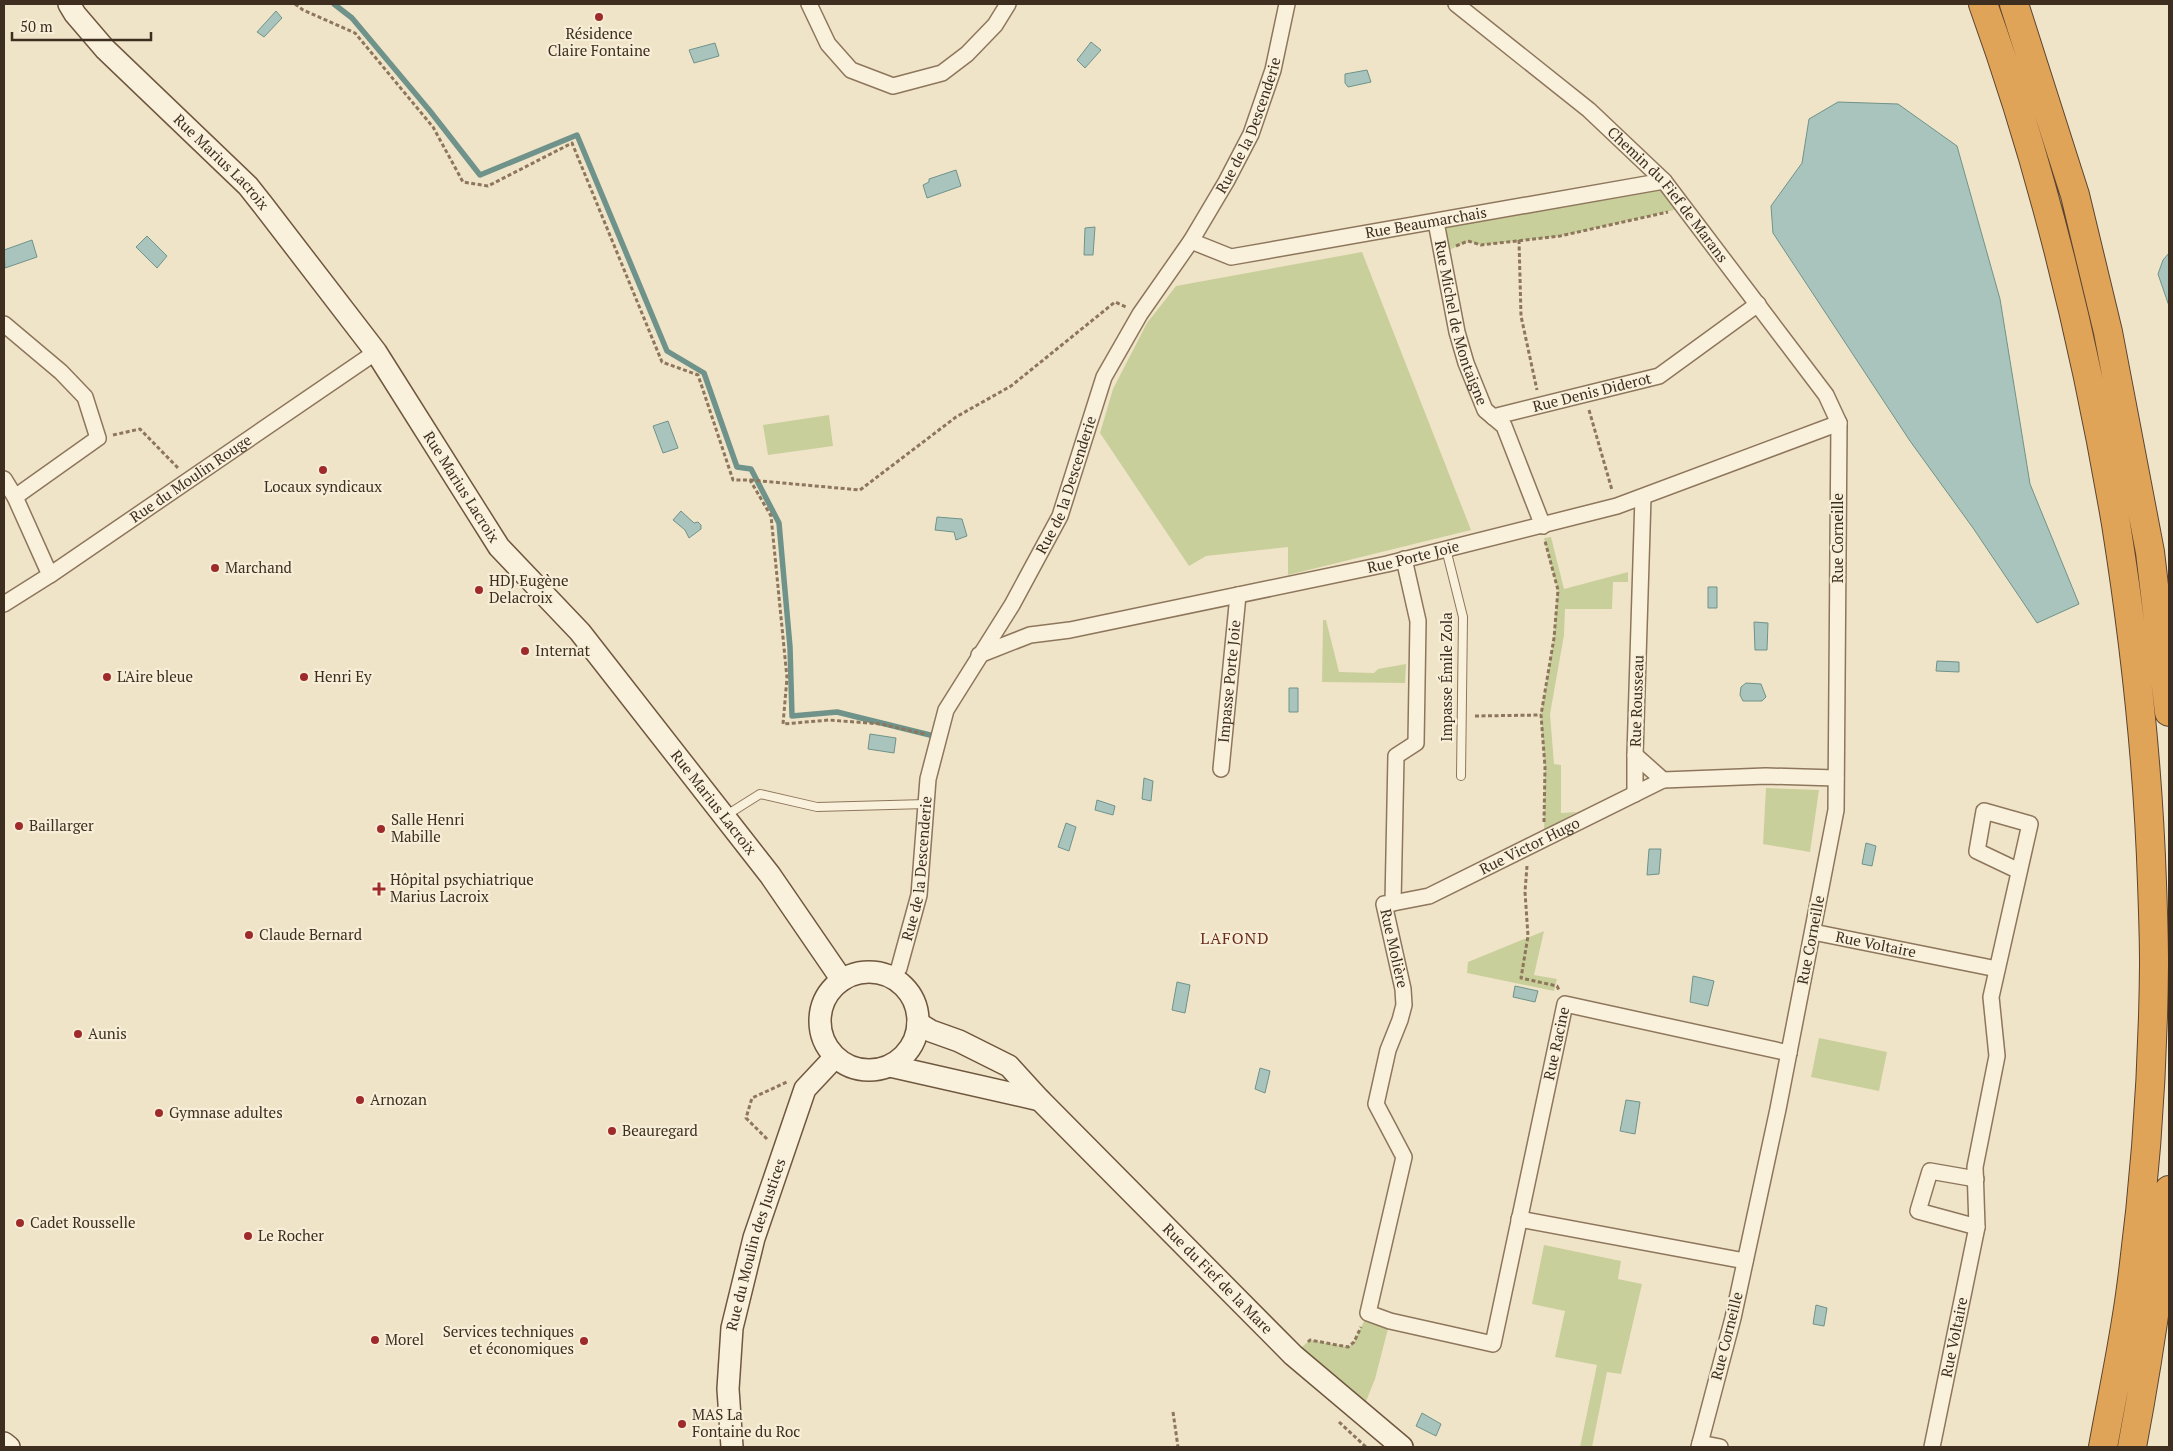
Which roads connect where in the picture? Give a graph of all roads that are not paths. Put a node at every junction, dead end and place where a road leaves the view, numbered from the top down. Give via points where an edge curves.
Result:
1 (70, 4) edge
2 (810, 4) edge
3 (1008, 4) edge
4 (1287, 4) edge
5 (1456, 4) edge
6 (1983, 4) edge
7 (2014, 4) edge
8 (1664, 181) junction
9 (1436, 222) junction
10 (1191, 241) junction
11 (1758, 304) junction
12 (4, 324) edge
13 (376, 352) junction
14 (1493, 417) junction
15 (1839, 423) junction
16 (4, 479) edge
17 (15, 497) junction
18 (1643, 497) junction
19 (1543, 526) junction
20 (1446, 549) junction
21 (1404, 559) junction
22 (50, 575) junction
23 (1238, 595) junction
24 (4, 604) edge
25 (979, 655) junction
26 (2169, 712) edge
27 (1636, 755) junction
28 (1221, 769) dead end
29 (1460, 776) dead end
30 (1836, 778) junction
31 (1663, 780) junction
32 (1634, 794) junction
33 (926, 804) junction
34 (725, 816) junction
35 (2019, 871) dead end
36 (1393, 902) junction
37 (1812, 932) junction
38 (1997, 968) junction
39 (892, 978) junction
40 (842, 980) junction
41 (918, 1023) junction
42 (1789, 1053) junction
43 (835, 1057) junction
44 (890, 1066) junction
45 (1040, 1100) junction
46 (1976, 1179) junction
47 (2169, 1190) edge
48 (1519, 1219) junction
49 (1977, 1226) junction
50 (1745, 1261) junction
51 (1390, 1321) joint
52 (4, 1443) edge
53 (1699, 1445) edge
54 (9, 1447) edge
55 (732, 1447) edge
56 (1402, 1447) edge
57 (1720, 1447) edge
58 (1932, 1447) edge
59 (2103, 1447) edge
60 (2132, 1447) edge

1 - 13 main road, Rue Marius Lacroix via 105,49 248,186
2 - 3 street via 828,44 852,70 893,86 942,73 996,25
4 - 10 street, Rue de la Descenderie via 1273,70 1252,134
5 - 8 street, Chemin du Fief de Marans via 1589,110
6 - 59 highway via 2046,197 2078,328 2107,471 2142,706 2154,962 2150,1084 2130,1295
7 - 26 highway via 2075,195 2108,332 2150,552
8 - 9 street, Rue Beaumarchais
8 - 11 street, Chemin du Fief de Marans
9 - 10 street, Rue Beaumarchais via 1231,257
9 - 14 street, Rue Michel de Montaigne via 1456,332 1485,410
10 - 25 street, Rue de la Descenderie via 1140,314 1104,377 1060,516 1012,605
11 - 14 street, Rue Denis Diderot via 1659,376
11 - 15 street, Chemin du Fief de Marans via 1826,395
12 - 17 street via 61,372 85,397 98,438
13 - 22 street, Rue du Moulin Rouge
13 - 34 main road, Rue Marius Lacroix via 499,547 580,632
14 - 19 street, Rue Michel de Montaigne via 1504,426
15 - 18 street, Rue Porte Joie
15 - 30 street, Rue Corneille
16 - 17 street
17 - 22 street
18 - 19 street, Rue Porte Joie
18 - 27 street, Rue Rousseau
19 - 20 street, Rue Porte Joie
20 - 21 street, Rue Porte Joie
20 - 29 lane, Impasse Émile Zola via 1463,618
21 - 23 street, Rue Porte Joie
21 - 36 street, Rue Molière via 1418,621 1416,743 1396,756
22 - 24 street, Rue du Moulin Rouge
23 - 25 street, Rue Porte Joie via 1070,630 1030,635
23 - 28 street, Impasse Porte Joie
25 - 33 street, Rue de la Descenderie via 946,710 928,778
27 - 31 street, Rue Rousseau
27 - 32 street
30 - 31 street via 1766,776
30 - 37 street, Rue Corneille via 1836,810
31 - 32 street, Rue Victor Hugo
32 - 36 street, Rue Victor Hugo via 1429,896
33 - 34 lane via 817,806 760,794
33 - 39 street, Rue de la Descenderie via 919,895 899,968
34 - 40 main road, Rue Marius Lacroix
35 - 38 street, Rue Voltaire
36 - 51 street, Rue Molière via 1384,904 1404,1005 1388,1050 1376,1104 1404,1156 1368,1313
37 - 38 street, Rue Voltaire
37 - 42 street, Rue Corneille
38 - 46 street, Rue Voltaire via 1991,996 1997,1056 1975,1167
39 - 40 main road via 867,972
39 - 41 main road via 911,997
40 - 43 main road via 823,1004 820,1019 822,1034
41 - 44 main road via 910,1048
41 - 45 main road, Rue du Fief de la Mare via 1008,1066
42 - 48 street, Rue Racine via 1565,1004
42 - 50 street, Rue Corneille
43 - 44 main road via 861,1070
43 - 55 main road, Rue du Moulin des Justices via 805,1089 754,1238 732,1328 728,1389
44 - 45 main road
45 - 56 main road, Rue du Fief de la Mare via 1293,1355
46 - 49 street, Rue Voltaire
46 - 49 street via 1930,1171 1918,1211
47 - 60 highway via 2150,1349
48 - 50 street
48 - 51 street, Rue Racine via 1493,1344
49 - 58 street, Rue Voltaire
50 - 53 street, Rue Corneille
52 - 54 main road
53 - 57 street

